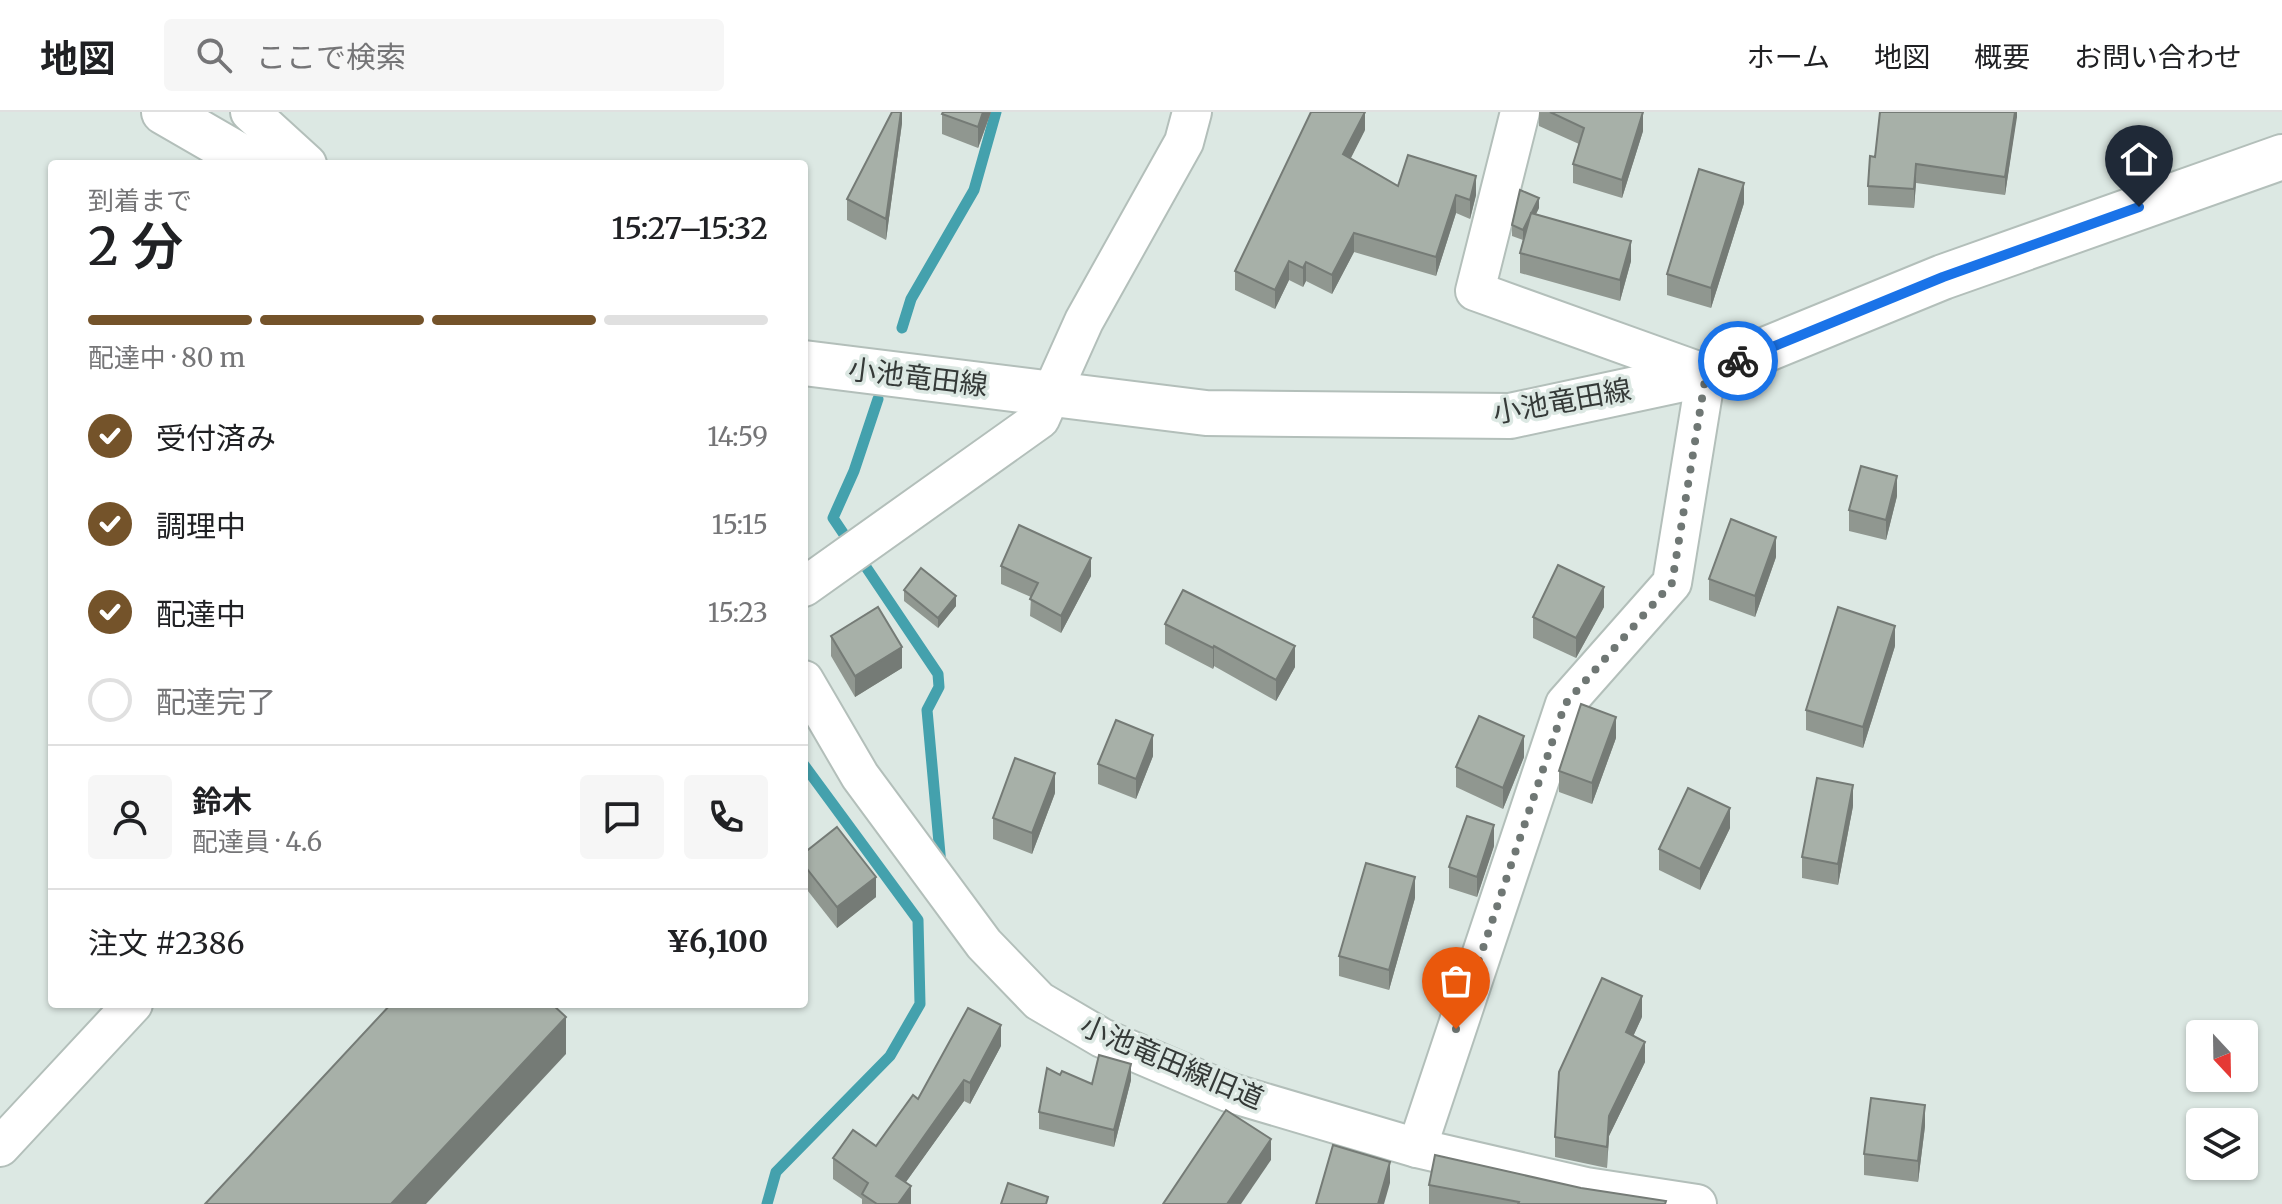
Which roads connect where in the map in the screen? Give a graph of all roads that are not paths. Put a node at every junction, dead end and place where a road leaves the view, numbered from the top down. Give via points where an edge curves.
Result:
1 (164, 112) edge
2 (250, 112) edge
3 (1192, 112) edge
4 (1520, 112) edge
5 (2282, 157) edge
6 (247, 160) edge
7 (303, 160) edge
8 (808, 364) edge
9 (1706, 374) junction
10 (1051, 394) junction
11 (808, 584) edge
12 (808, 687) edge
13 (129, 1008) edge
14 (0, 1147) edge
15 (1417, 1148) junction
16 (1584, 1196) edge
17 (1697, 1204) edge

1 - 6 main road
2 - 7 street
3 - 10 street via 1184,142 1084,321
4 - 9 street via 1475,291
5 - 9 main road, 小池竜田線 via 1943,277
8 - 10 main road, 小池竜田線
9 - 10 main road, 小池竜田線 via 1510,416 1206,413
9 - 15 street via 1672,583 1565,704
10 - 11 street via 1040,419
12 - 15 street, 小池竜田線旧道 via 860,776 984,944 1039,1001 1102,1038 1228,1092
13 - 14 street
15 - 16 street, 小池竜田線旧道
16 - 17 street, 小池竜田線旧道

